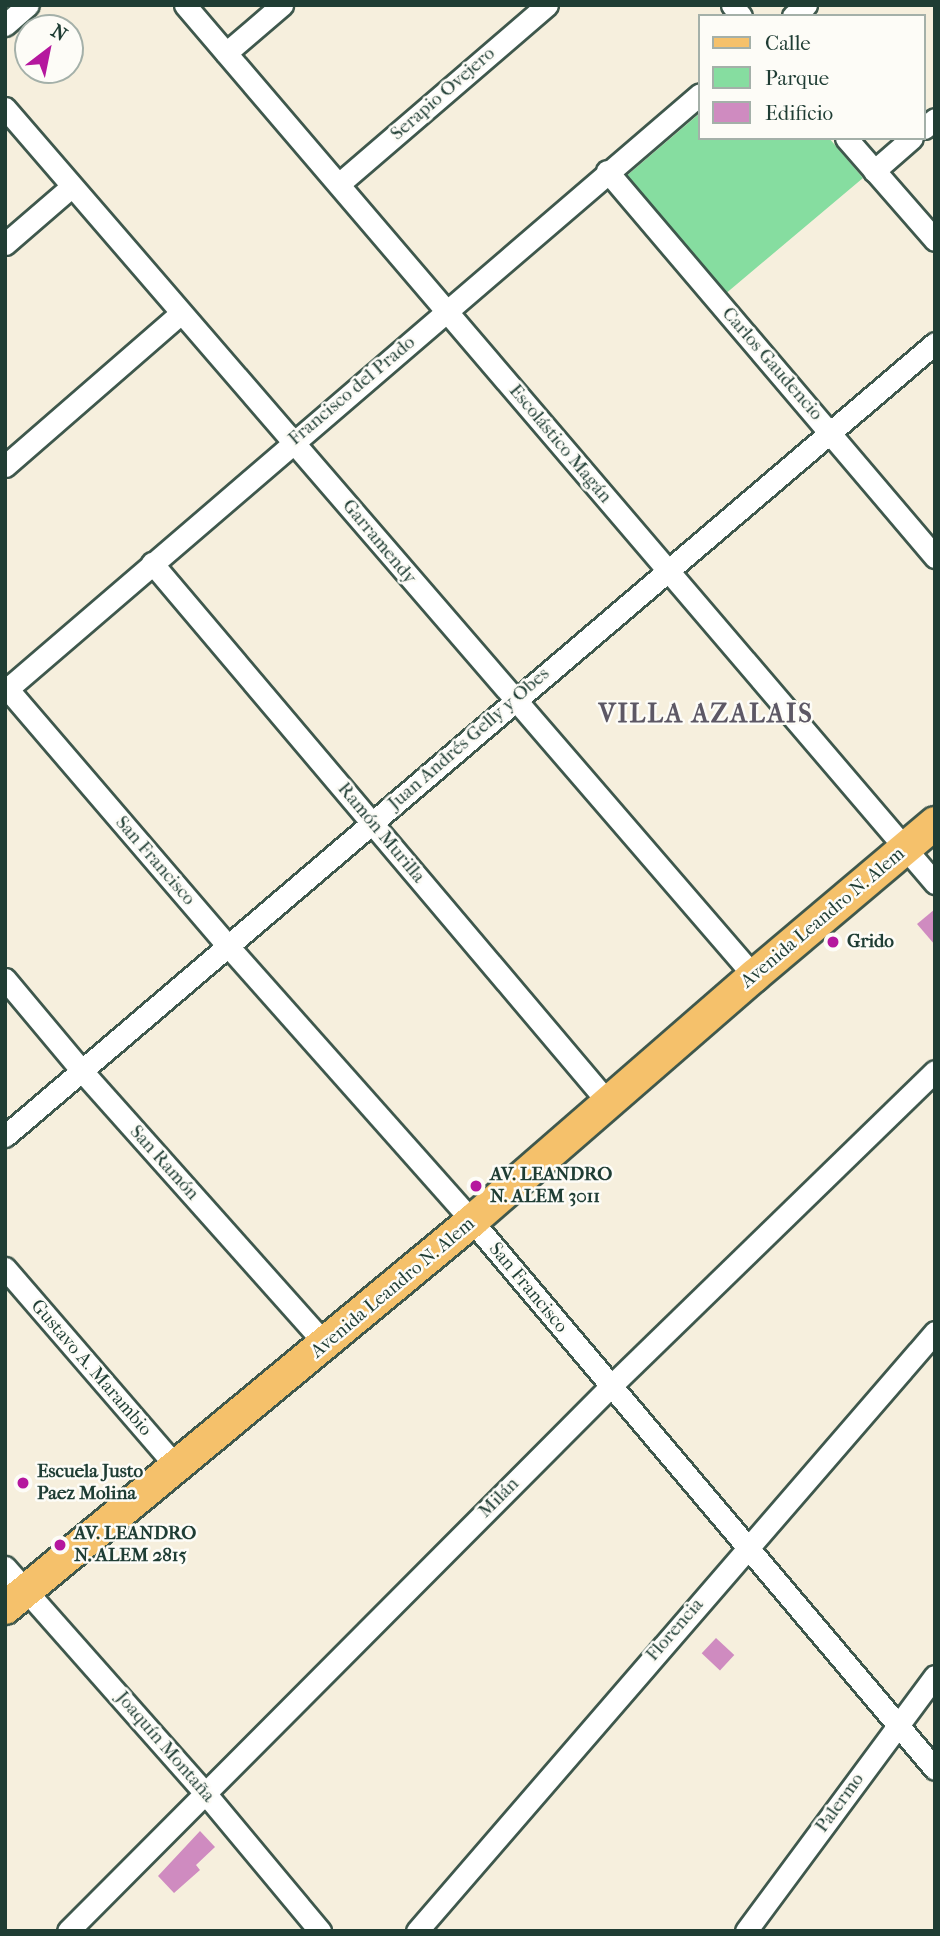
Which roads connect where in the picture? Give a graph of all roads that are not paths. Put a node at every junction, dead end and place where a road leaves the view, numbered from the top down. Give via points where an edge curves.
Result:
1 (28, 5) edge
2 (186, 5) edge
3 (282, 5) edge
4 (547, 5) edge
5 (5, 25) edge
6 (226, 53) junction
7 (698, 96) edge
8 (5, 108) edge
9 (848, 140) edge
10 (910, 140) edge
11 (874, 171) junction
12 (607, 172) junction
13 (340, 183) junction
14 (71, 187) junction
15 (935, 240) edge
16 (5, 244) edge
17 (447, 310) junction
18 (181, 313) junction
19 (935, 343) edge
20 (830, 432) junction
21 (293, 441) junction
22 (5, 466) edge
23 (935, 557) edge
24 (152, 563) junction
25 (667, 572) junction
26 (6, 689) edge
27 (513, 700) junction
28 (372, 822) junction
29 (935, 823) edge
30 (905, 848) junction
31 (935, 883) edge
32 (228, 946) junction
33 (754, 976) junction
34 (5, 979) edge
35 (82, 1071) junction
36 (935, 1071) edge
37 (611, 1101) junction
38 (5, 1136) edge
39 (472, 1221) junction
40 (5, 1268) edge
41 (935, 1332) edge
42 (326, 1345) junction
43 (612, 1385) junction
44 (177, 1467) junction
45 (746, 1547) junction
46 (5, 1567) edge
47 (16, 1599) edge
48 (935, 1676) edge
49 (898, 1725) junction
50 (935, 1769) edge
51 (205, 1793) junction
52 (68, 1931) edge
53 (320, 1931) edge
54 (417, 1931) edge
55 (746, 1931) edge

1 - 5 street
2 - 6 street, Escolástico Magán
3 - 6 street
4 - 13 street, Serapio Ovejero
6 - 13 street, Escolástico Magán
7 - 12 street, Francisco del Prado
8 - 14 street, Garramendy
9 - 11 street
10 - 11 street
11 - 15 street
12 - 17 street, Francisco del Prado
12 - 20 street, Carlos Gaudencio
13 - 17 street, Escolástico Magán
14 - 16 street
14 - 18 street, Garramendy
17 - 21 street, Francisco del Prado
17 - 25 street, Escolástico Magán
18 - 21 street, Garramendy
18 - 22 street
19 - 20 street, Juan Andrés Gelly y Obes
20 - 23 street, Carlos Gaudencio
20 - 25 street, Juan Andrés Gelly y Obes
21 - 24 street, Francisco del Prado
21 - 27 street, Garramendy
24 - 26 street, Francisco del Prado
24 - 28 street, Ramón Murilla
25 - 27 street, Juan Andrés Gelly y Obes
25 - 30 street, Escolástico Magán
26 - 32 street, San Francisco
27 - 28 street, Juan Andrés Gelly y Obes
27 - 33 street, Garramendy
28 - 32 street, Juan Andrés Gelly y Obes
28 - 37 street, Ramón Murilla
29 - 30 main road, Avenida Leandro N. Alem
30 - 31 street, Escolástico Magán
30 - 33 main road, Avenida Leandro N. Alem
32 - 35 street, Juan Andrés Gelly y Obes
32 - 39 street, San Francisco
33 - 37 main road, Avenida Leandro N. Alem
34 - 35 street, San Ramón
35 - 38 street, Juan Andrés Gelly y Obes
35 - 42 street, San Ramón
36 - 43 street, Milán
37 - 39 main road, Avenida Leandro N. Alem
39 - 42 main road, Avenida Leandro N. Alem
39 - 43 street, San Francisco
40 - 44 street, Gustavo A. Marambio
41 - 45 street, Florencia
42 - 44 main road, Avenida Leandro N. Alem
43 - 45 street, San Francisco
43 - 51 street, Milán
44 - 47 main road, Avenida Leandro N. Alem
45 - 49 street, San Francisco
45 - 54 street, Florencia
46 - 47 street, Joaquín Montaña
47 - 51 street, Joaquín Montaña
48 - 49 street, Palermo
49 - 50 street, San Francisco
49 - 55 street, Palermo
51 - 52 street, Milán
51 - 53 street, Joaquín Montaña

